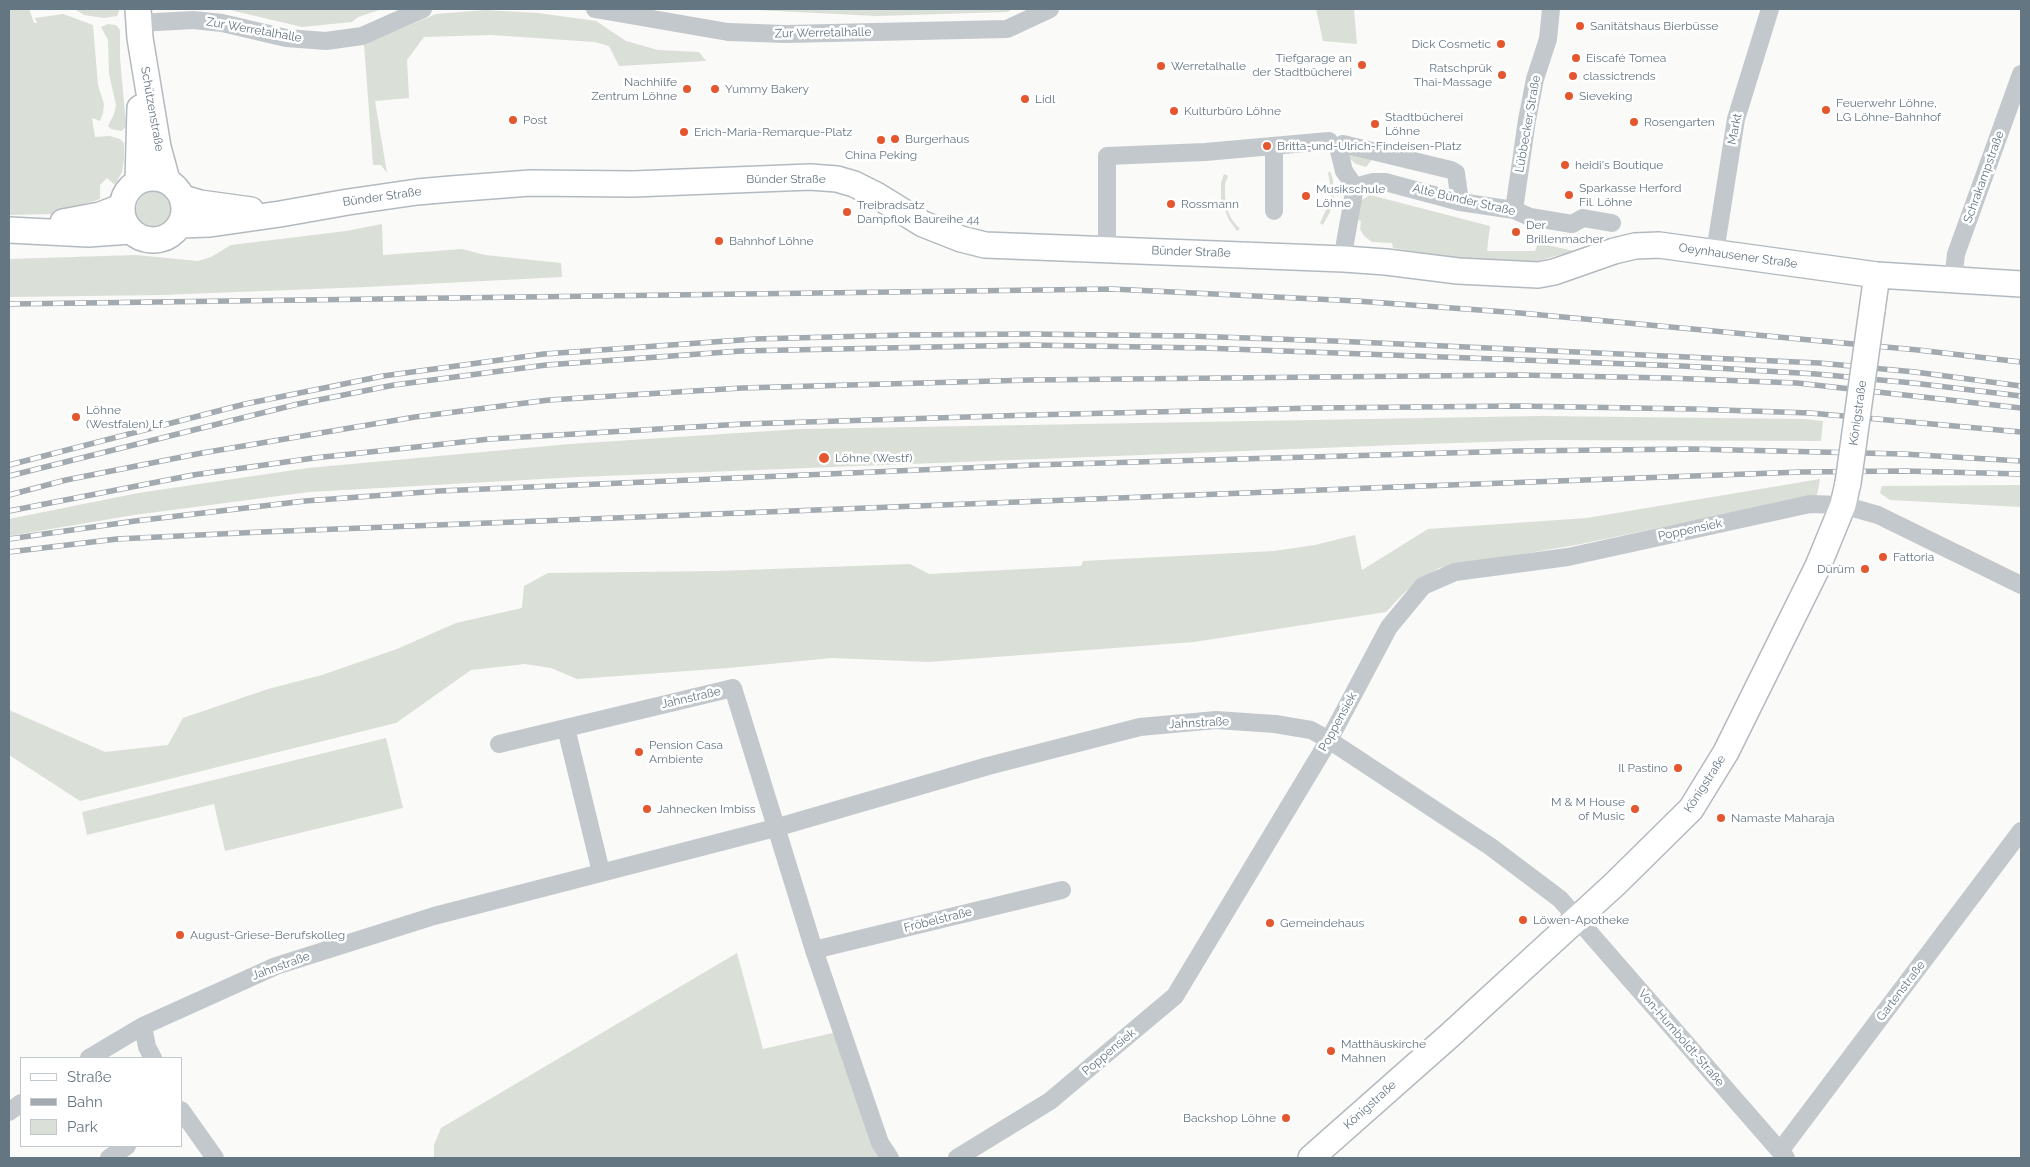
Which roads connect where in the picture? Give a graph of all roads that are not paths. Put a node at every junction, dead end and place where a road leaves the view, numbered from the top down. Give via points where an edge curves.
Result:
1 (423, 9) edge
2 (595, 9) edge
3 (1050, 9) edge
4 (1551, 9) edge
5 (1770, 9) edge
6 (139, 23) edge
7 (2021, 74) edge
8 (1334, 144) junction
9 (1274, 146) junction
10 (138, 181) junction
11 (1355, 187) junction
12 (175, 189) junction
13 (1460, 202) junction
14 (121, 206) junction
15 (1514, 210) junction
16 (1274, 211) dead end
17 (280, 214) junction
18 (1612, 223) dead end
19 (180, 225) junction
20 (16, 230) edge
21 (130, 231) junction
22 (1107, 250) junction
23 (1716, 252) junction
24 (1344, 259) junction
25 (1458, 271) joint
26 (1876, 275) junction
27 (1953, 281) junction
28 (2021, 284) edge
29 (1846, 494) junction
30 (2021, 585) edge
31 (566, 728) junction
32 (1329, 740) junction
33 (499, 744) dead end
34 (775, 828) junction
35 (2021, 831) edge
36 (602, 872) junction
37 (1062, 890) dead end
38 (1577, 917) junction
39 (814, 950) junction
40 (143, 1026) junction
41 (91, 1057) edge
42 (152, 1057) edge
43 (20, 1104) edge
44 (182, 1111) edge
45 (9, 1112) edge
46 (126, 1147) edge
47 (1783, 1155) edge
48 (109, 1158) edge
49 (215, 1158) edge
50 (890, 1158) edge
51 (957, 1158) edge
52 (1311, 1158) edge

1 - 6 street, Zur Werretalhalle via 362,36 326,41 286,38 222,23 193,20
2 - 3 street, Zur Werretalhalle via 728,32 786,34 1006,29
4 - 15 street, Lübbecker Straße via 1548,39 1535,79 1527,120
5 - 23 street, Markt via 1736,119
6 - 10 main road, Schützenstraße
6 - 12 main road, Schützenstraße via 158,147
7 - 27 street, Schrakampstraße via 1956,254
8 - 9 street
8 - 11 street via 1344,171
8 - 13 street via 1451,170 1456,173
9 - 16 street
9 - 22 street via 1107,156
10 - 12 main road via 152,177
10 - 14 main road via 126,191
11 - 13 street, Alte Bünder Straße via 1385,182
11 - 24 street
12 - 17 main road via 200,203
12 - 19 main road via 184,217
13 - 15 street, Alte Bünder Straße
14 - 20 main road via 100,215
14 - 21 main road via 123,220
15 - 18 street, Alte Bünder Straße via 1530,217 1572,224 1583,218
17 - 19 main road, Bünder Straße
17 - 22 main road, Bünder Straße via 417,192 520,184 633,184 810,177 854,184 923,224 985,245
19 - 21 main road via 173,234 162,239 146,239
20 - 21 main road via 88,234
22 - 24 main road, Bünder Straße
23 - 25 main road, Oeynhausener Straße via 1659,245 1635,246 1538,275
23 - 26 main road, Oeynhausener Straße
24 - 25 main road, Bünder Straße
26 - 27 main road, Oeynhausener Straße
26 - 29 main road, Königstraße, bridge
27 - 28 main road, Oeynhausener Straße
29 - 30 street, Poppensiek via 1878,515
29 - 32 street, Poppensiek via 1568,557 1455,572 1423,586 1389,627
29 - 38 main road, Königstraße via 1818,566 1730,745 1691,809
31 - 33 street, Jahnstraße
31 - 34 street, Jahnstraße via 732,688
31 - 36 street
32 - 34 street, Jahnstraße via 1311,730 1275,724 1216,720 1140,727 988,766
32 - 38 street, Jahnstraße via 1491,847 1560,899
32 - 51 street, Poppensiek via 1175,996 1050,1101
34 - 36 street, Jahnstraße
34 - 39 street
35 - 47 street, Gartenstraße
36 - 40 street, Jahnstraße via 434,916 276,966
37 - 39 street, Fröbelstraße
38 - 47 street, Von-Humboldt-Straße
38 - 52 main road, Königstraße
39 - 50 street via 880,1143
40 - 41 street, Jahnstraße
40 - 42 street
43 - 45 street
44 - 49 street
46 - 48 street

